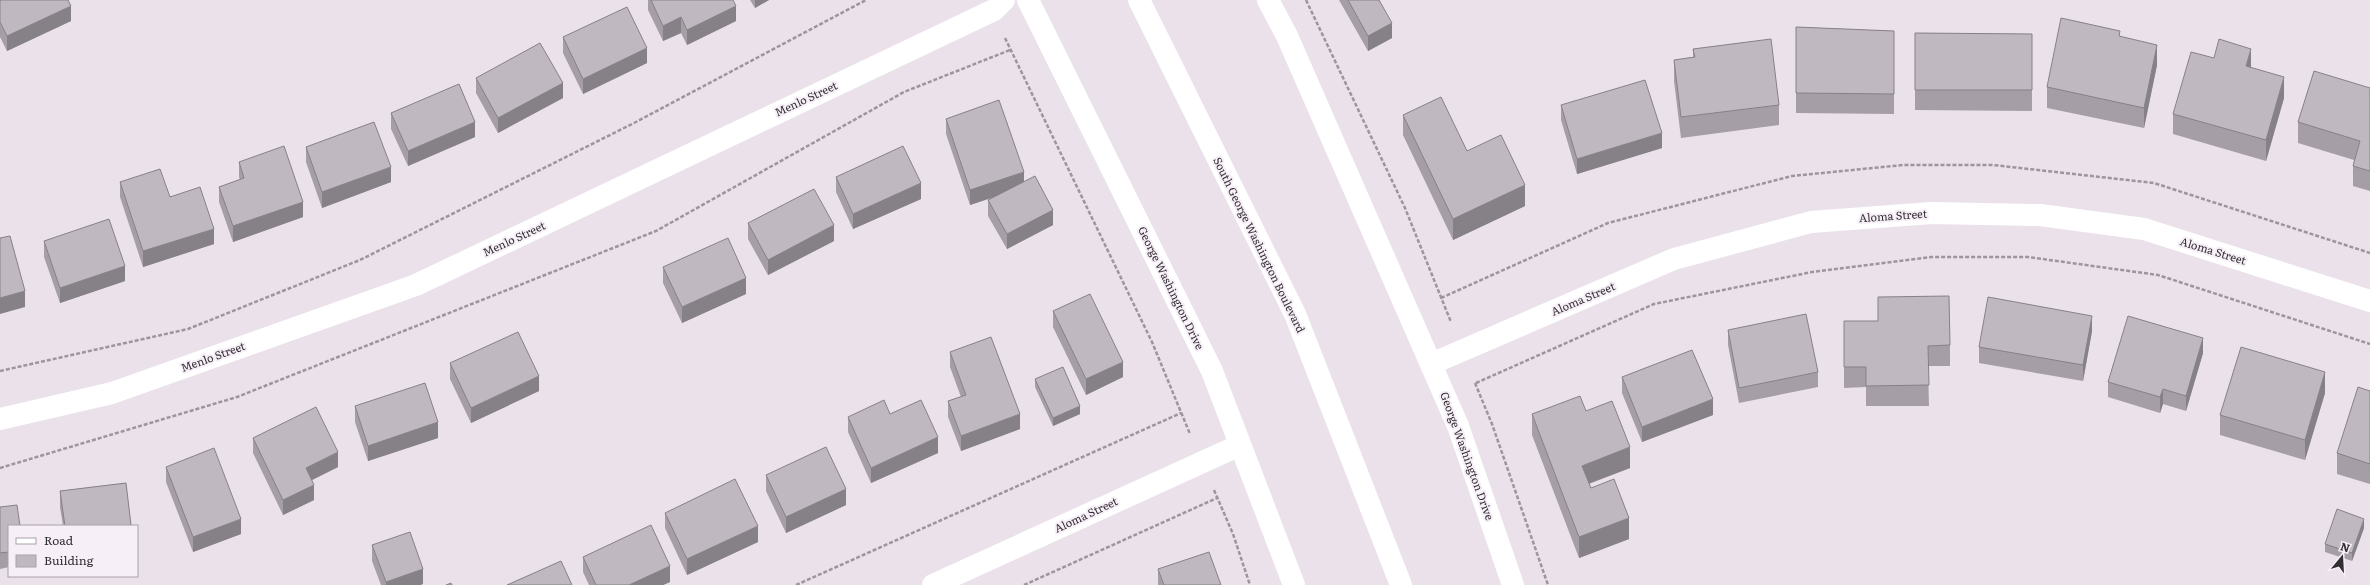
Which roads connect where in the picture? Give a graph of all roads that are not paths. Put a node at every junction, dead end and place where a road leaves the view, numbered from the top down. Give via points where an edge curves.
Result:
1 (1028, 0) edge
2 (1139, 0) edge
3 (1268, 0) edge
4 (999, 5) edge
5 (2370, 301) edge
6 (1432, 364) junction
7 (0, 419) edge
8 (1240, 445) junction
9 (933, 585) edge
10 (1294, 585) edge
11 (1401, 585) edge
12 (1514, 585) edge

1 - 8 street, George Washington Drive via 1212,371
2 - 11 street, South George Washington Boulevard via 1295,314
3 - 6 street, George Washington Drive via 1287,36
4 - 7 street, Menlo Street via 416,285 112,393
5 - 6 street, Aloma Street via 2144,229 2040,215 1931,213 1811,222 1674,259
6 - 12 street, George Washington Drive via 1458,426
8 - 9 street, Aloma Street
8 - 10 street, George Washington Drive

